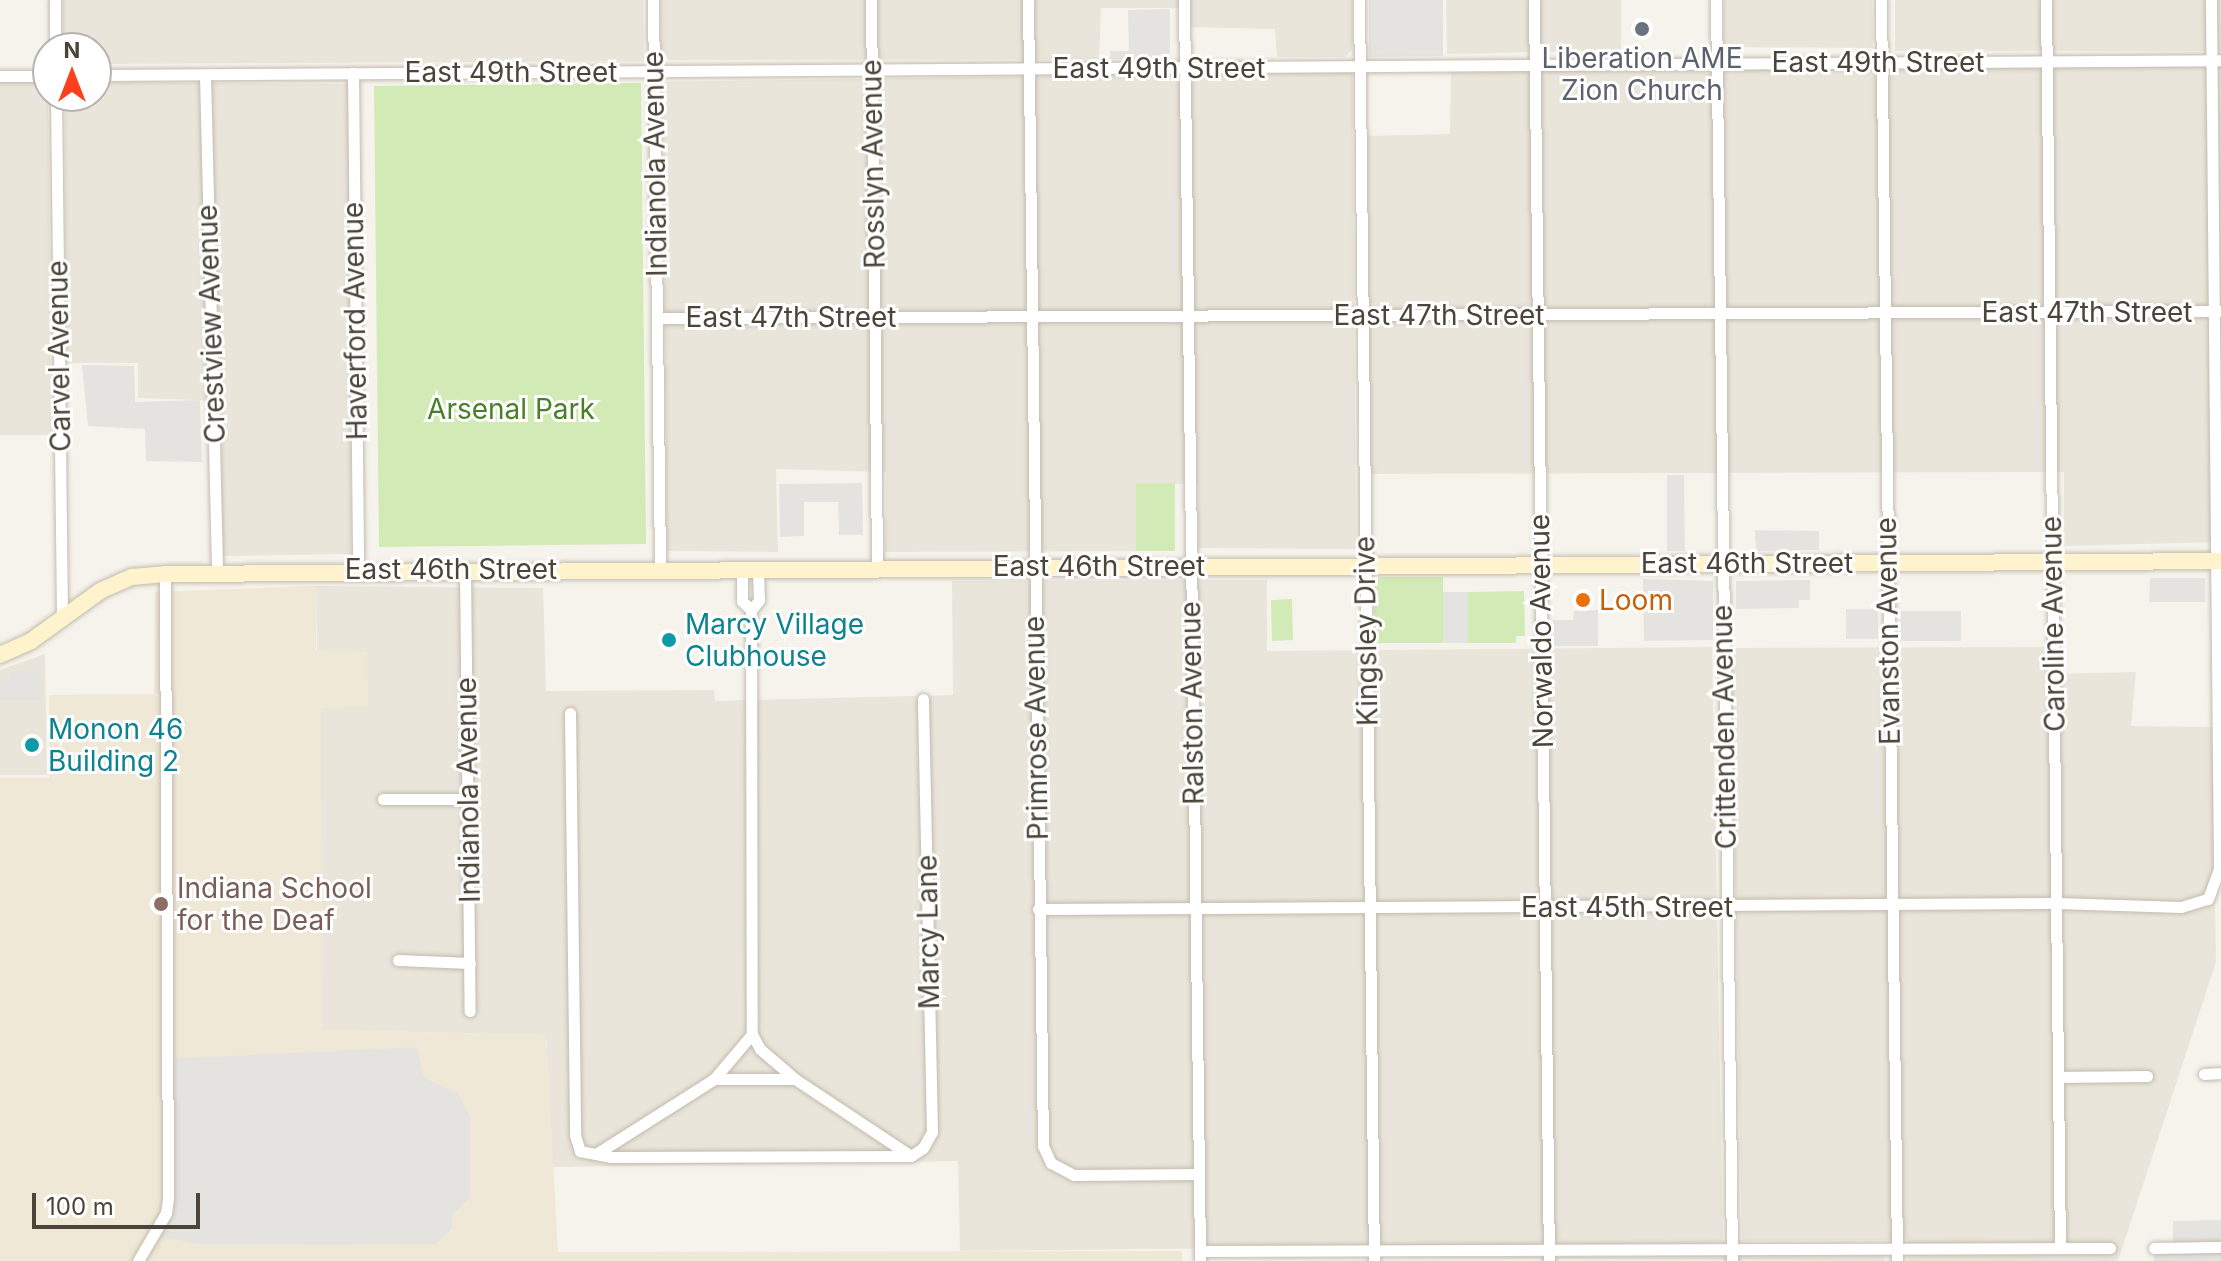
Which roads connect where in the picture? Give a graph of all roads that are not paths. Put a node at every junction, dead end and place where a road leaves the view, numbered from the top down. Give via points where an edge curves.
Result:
1 (55, 0) edge
2 (653, 0) edge
3 (871, 0) edge
4 (1028, 0) edge
5 (1184, 0) edge
6 (1359, 0) edge
7 (1534, 0) edge
8 (1716, 0) edge
9 (1881, 0) edge
10 (2046, 0) edge
11 (2211, 0) edge
12 (55, 32) edge
13 (2216, 60) edge
14 (2047, 61) junction
15 (1882, 62) junction
16 (1717, 64) junction
17 (1535, 65) junction
18 (1359, 66) junction
19 (1185, 67) junction
20 (1028, 69) junction
21 (872, 70) junction
22 (654, 71) junction
23 (353, 73) junction
24 (112, 75) edge
25 (205, 75) junction
26 (0, 76) edge
27 (32, 76) edge
28 (56, 112) edge
29 (2218, 311) edge
30 (2049, 312) junction
31 (1720, 313) junction
32 (1884, 313) junction
33 (1537, 314) junction
34 (1362, 315) junction
35 (1031, 316) junction
36 (1188, 316) junction
37 (874, 317) junction
38 (657, 318) junction
39 (2219, 561) edge
40 (1888, 562) junction
41 (2052, 562) junction
42 (1722, 563) junction
43 (1540, 564) junction
44 (1190, 565) junction
45 (1364, 565) junction
46 (1033, 566) junction
47 (877, 567) junction
48 (660, 568) junction
49 (750, 568) junction
50 (358, 569) junction
51 (465, 569) junction
52 (217, 573) junction
53 (165, 574) junction
54 (751, 610) junction
55 (62, 616) junction
56 (0, 655) edge
57 (923, 699) dead end
58 (570, 713) dead end
59 (383, 799) dead end
60 (468, 799) junction
61 (2057, 903) junction
62 (1892, 906) junction
63 (1545, 907) junction
64 (1727, 907) junction
65 (1369, 908) junction
66 (1038, 909) junction
67 (1195, 909) junction
68 (398, 960) dead end
69 (470, 963) junction
70 (470, 1011) dead end
71 (752, 1034) junction
72 (2221, 1073) edge
73 (2204, 1074) dead end
74 (2147, 1076) dead end
75 (2058, 1077) junction
76 (714, 1079) junction
77 (795, 1079) junction
78 (596, 1154) junction
79 (911, 1156) junction
80 (1199, 1174) junction
81 (2221, 1247) edge
82 (2060, 1248) junction
83 (2110, 1248) dead end
84 (2154, 1248) dead end
85 (1549, 1255) edge
86 (1732, 1255) edge
87 (1897, 1255) edge
88 (1200, 1256) edge
89 (1374, 1256) edge
90 (138, 1261) edge

1 - 12 street
2 - 22 street, Indianola Avenue
3 - 21 street, Rosslyn Avenue
4 - 20 street, Primrose Avenue
5 - 19 street, Ralston Avenue
6 - 18 street, Kingsley Drive
7 - 17 street, Norwaldo Avenue
8 - 16 street, Crittenden Avenue
9 - 15 street, Evanston Avenue
10 - 14 street, Caroline Avenue
11 - 13 street
13 - 14 street, East 49th Street
13 - 29 street
14 - 15 street, East 49th Street
14 - 30 street, Caroline Avenue
15 - 16 street, East 49th Street
15 - 32 street, Evanston Avenue
16 - 17 street, East 49th Street
16 - 31 street, Crittenden Avenue
17 - 18 street, East 49th Street
17 - 33 street, Norwaldo Avenue
18 - 19 street, East 49th Street
18 - 34 street, Kingsley Drive
19 - 20 street, East 49th Street
19 - 36 street, Ralston Avenue
20 - 21 street, East 49th Street
20 - 35 street, Primrose Avenue
21 - 22 street, East 49th Street
21 - 37 street, Rosslyn Avenue
22 - 23 street, East 49th Street
22 - 38 street, Indianola Avenue
23 - 25 street, East 49th Street
23 - 50 street, Haverford Avenue
24 - 25 street, East 49th Street
25 - 52 street, Crestview Avenue
26 - 27 street
28 - 55 street, Carvel Avenue
29 - 30 street, East 47th Street
29 - 39 street
30 - 32 street, East 47th Street
30 - 41 street, Caroline Avenue
31 - 32 street, East 47th Street
31 - 33 street, East 47th Street
31 - 42 street, Crittenden Avenue
32 - 40 street, Evanston Avenue
33 - 34 street, East 47th Street
33 - 43 street, Norwaldo Avenue
34 - 36 street, East 47th Street
34 - 45 street, Kingsley Drive
35 - 36 street, East 47th Street
35 - 37 street, East 47th Street
35 - 46 street, Primrose Avenue
36 - 44 street, Ralston Avenue
37 - 38 street, East 47th Street
37 - 47 street, Rosslyn Avenue
38 - 48 street, Indianola Avenue
39 - 41 main road, East 46th Street
39 - 61 street, East 45th Street via 2219,869 2212,895 2187,907
40 - 41 main road, East 46th Street
40 - 42 main road, East 46th Street
40 - 62 street, Evanston Avenue
41 - 61 street, Caroline Avenue
42 - 43 main road, East 46th Street
42 - 64 street, Crittenden Avenue
43 - 45 main road, East 46th Street
43 - 63 street, Norwaldo Avenue
44 - 45 main road, East 46th Street
44 - 46 main road, East 46th Street
44 - 67 street, Ralston Avenue
45 - 65 street, Kingsley Drive
46 - 47 main road, East 46th Street
46 - 66 street, Primrose Avenue
47 - 49 main road, East 46th Street
48 - 49 main road, East 46th Street
48 - 51 main road, East 46th Street
49 - 54 street via 759,600
49 - 54 street via 742,601
50 - 51 main road, East 46th Street
50 - 52 main road, East 46th Street
51 - 60 street, Indianola Avenue
52 - 53 main road, East 46th Street
53 - 55 main road, East 46th Street via 125,580
53 - 90 street via 168,1198 166,1213
54 - 71 street
55 - 56 main road, East 46th Street via 31,641
57 - 79 street, Marcy Lane via 932,1132
58 - 78 street via 575,1135 580,1151
59 - 60 street
60 - 69 street, Indianola Avenue
61 - 62 street, East 45th Street
61 - 75 street, Caroline Avenue
62 - 64 street, East 45th Street
62 - 87 street, Evanston Avenue
63 - 64 street, East 45th Street
63 - 65 street, East 45th Street
63 - 85 street, Norwaldo Avenue
64 - 86 street, Crittenden Avenue
65 - 67 street, East 45th Street
65 - 89 street, Kingsley Drive
66 - 67 street, East 45th Street
66 - 80 street, Primrose Avenue via 1042,1141 1054,1165 1074,1175
67 - 80 street, Ralston Avenue
68 - 69 street
69 - 70 street, Indianola Avenue
71 - 76 street
71 - 77 street
72 - 73 street
74 - 75 street
75 - 82 street, Caroline Avenue
76 - 77 street
76 - 78 street
77 - 79 street
78 - 79 street
80 - 88 street, Ralston Avenue
81 - 84 street
82 - 83 street
82 - 87 street
85 - 86 street
85 - 89 street
86 - 87 street
88 - 89 street

